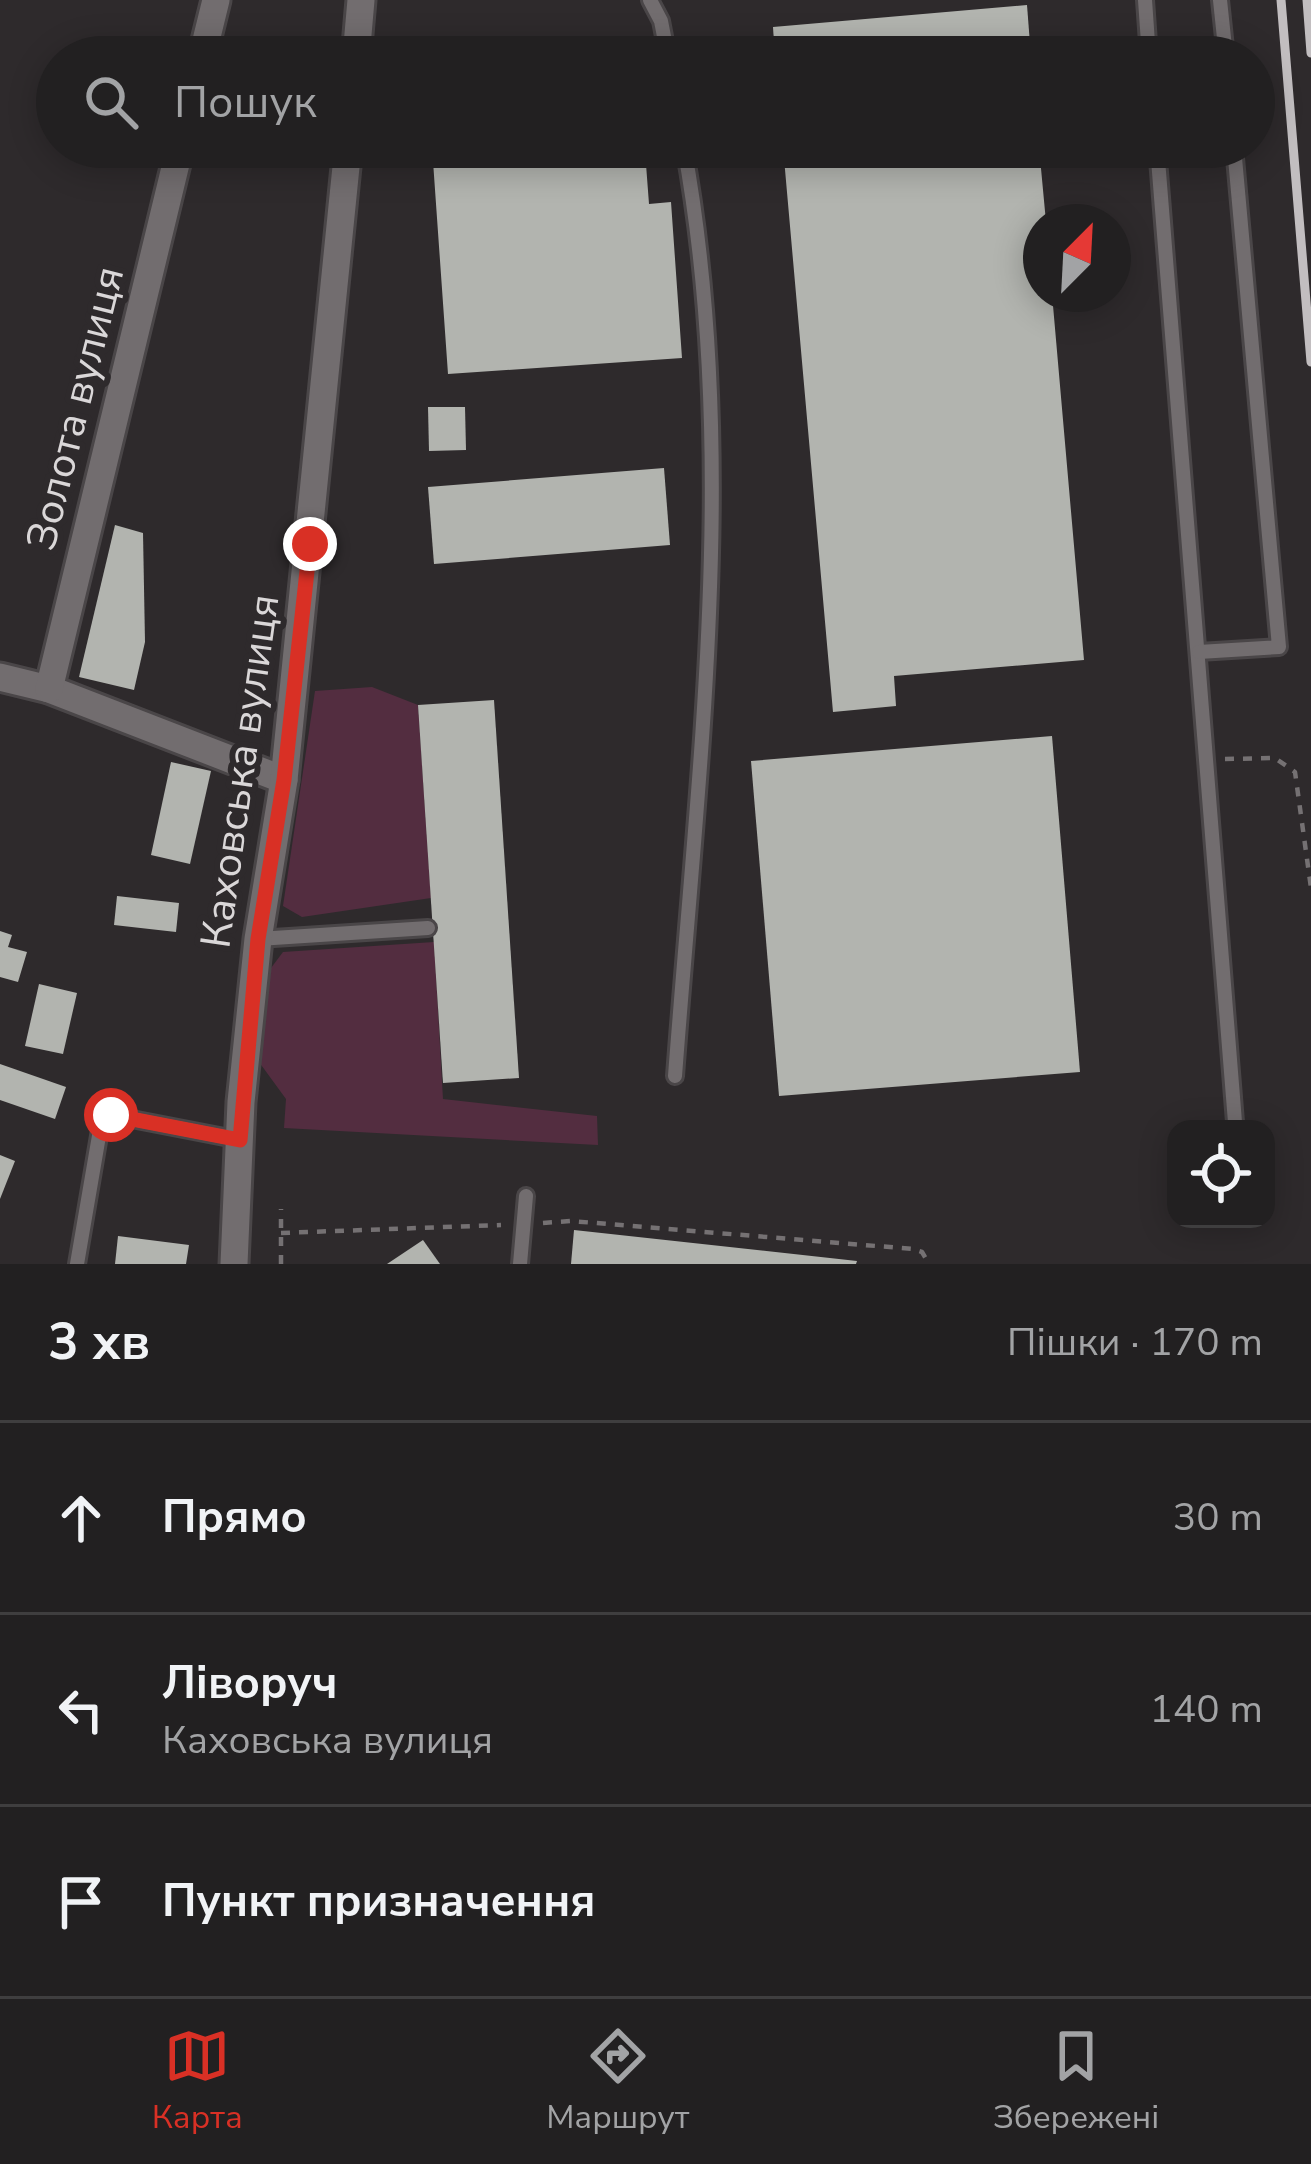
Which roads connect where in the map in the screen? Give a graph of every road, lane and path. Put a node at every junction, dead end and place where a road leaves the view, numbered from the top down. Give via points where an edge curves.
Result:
1 (216, 0) edge
2 (362, 0) edge
3 (650, 0) edge
4 (1145, 0) edge
5 (1220, 0) edge
6 (207, 36) edge
7 (358, 36) edge
8 (664, 36) edge
9 (1148, 36) edge
10 (1224, 36) edge
11 (175, 168) edge
12 (346, 168) edge
13 (686, 168) edge
14 (1159, 168) edge
15 (1236, 168) edge
16 (1199, 652) junction
17 (0, 677) edge
18 (49, 689) junction
19 (1208, 759) junction
20 (284, 780) junction
21 (1311, 888) edge
22 (428, 928) dead end
23 (258, 939) junction
24 (675, 1076) dead end
25 (1234, 1120) edge
26 (240, 1140) junction
27 (526, 1196) dead end
28 (281, 1209) dead end
29 (523, 1224) junction
30 (281, 1233) junction
31 (77, 1264) edge
32 (234, 1264) edge
33 (281, 1264) edge
34 (520, 1264) edge
35 (929, 1264) edge

1 - 6 street
2 - 7 street
3 - 8 lane
4 - 9 lane
5 - 10 lane
11 - 18 street, Золота вулиця
12 - 20 street, Каховська вулиця
13 - 24 lane via 707,348 713,558
14 - 16 lane
15 - 16 lane via 1279,646
16 - 19 lane
17 - 18 street
18 - 20 street
19 - 21 path via 1275,758 1294,772
19 - 25 lane
20 - 23 street, Каховська вулиця
22 - 23 lane
23 - 26 street, Каховська вулиця
26 - 31 lane via 111,1115 100,1130
26 - 32 street, Каховська вулиця
27 - 29 lane
28 - 30 path
29 - 30 path
29 - 34 lane
29 - 35 path via 571,1221 913,1249
30 - 33 path

